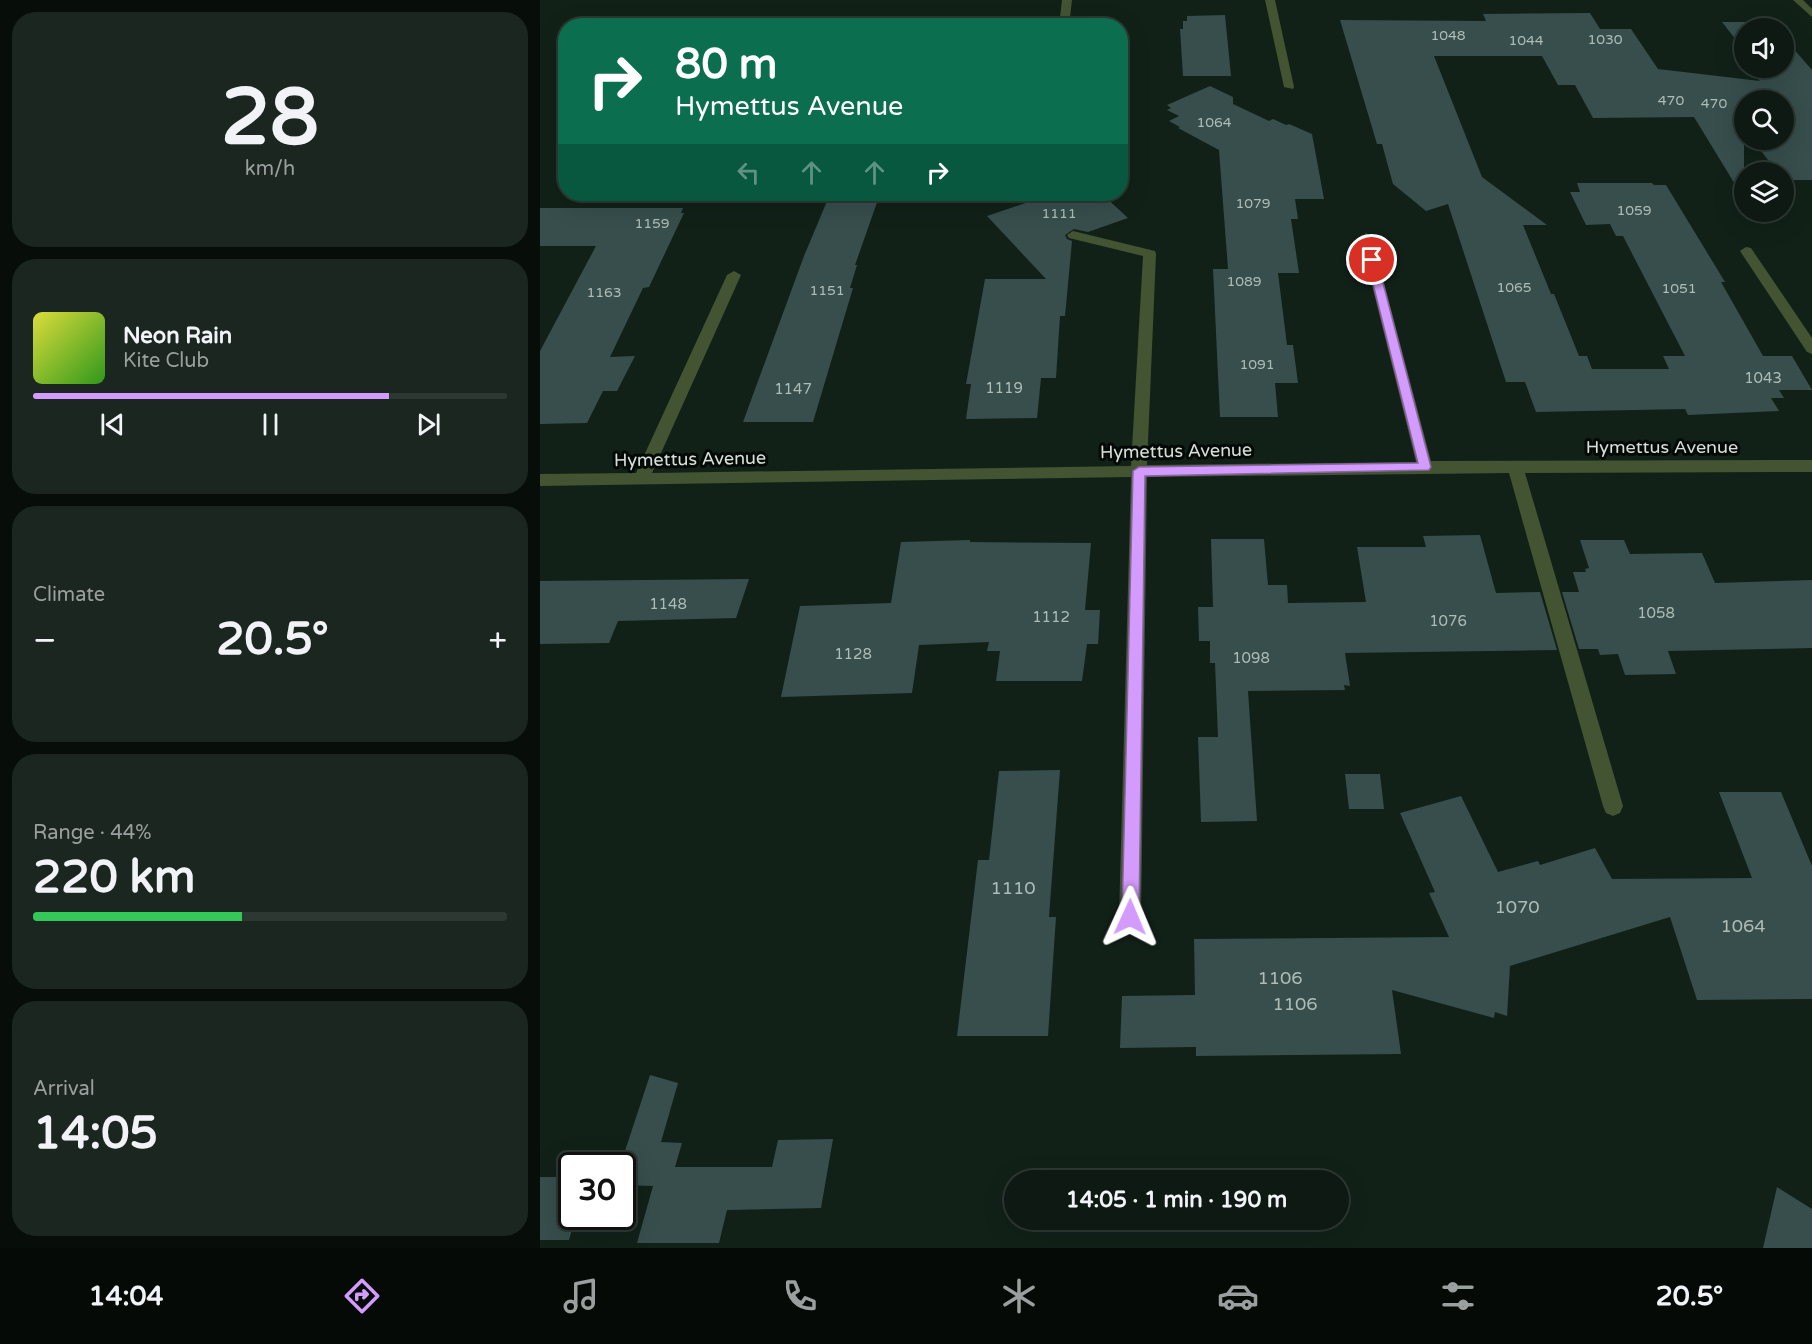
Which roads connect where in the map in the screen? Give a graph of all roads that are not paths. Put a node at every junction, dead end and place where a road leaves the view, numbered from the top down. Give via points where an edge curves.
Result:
1 (1067, 0) edge
2 (1270, 0) edge
3 (1798, 0) edge
4 (1812, 14) edge
5 (1065, 18) edge
6 (1289, 87) dead end
7 (1073, 235) dead end
8 (1366, 237) dead end
9 (1746, 251) dead end
10 (734, 275) dead end
11 (1812, 349) edge
12 (1812, 466) edge
13 (1425, 467) junction
14 (1515, 467) junction
15 (1139, 471) junction
16 (641, 479) junction
17 (540, 480) edge
18 (1613, 806) dead end
19 (1130, 917) dead end

1 - 5 street
2 - 6 street
3 - 4 street
7 - 15 street via 1150,254
8 - 13 street
9 - 11 street
10 - 16 street
12 - 14 street, Hymettus Avenue
13 - 14 street, Hymettus Avenue
13 - 15 street, Hymettus Avenue
14 - 18 street
15 - 16 street, Hymettus Avenue
15 - 19 street
16 - 17 street, Hymettus Avenue

